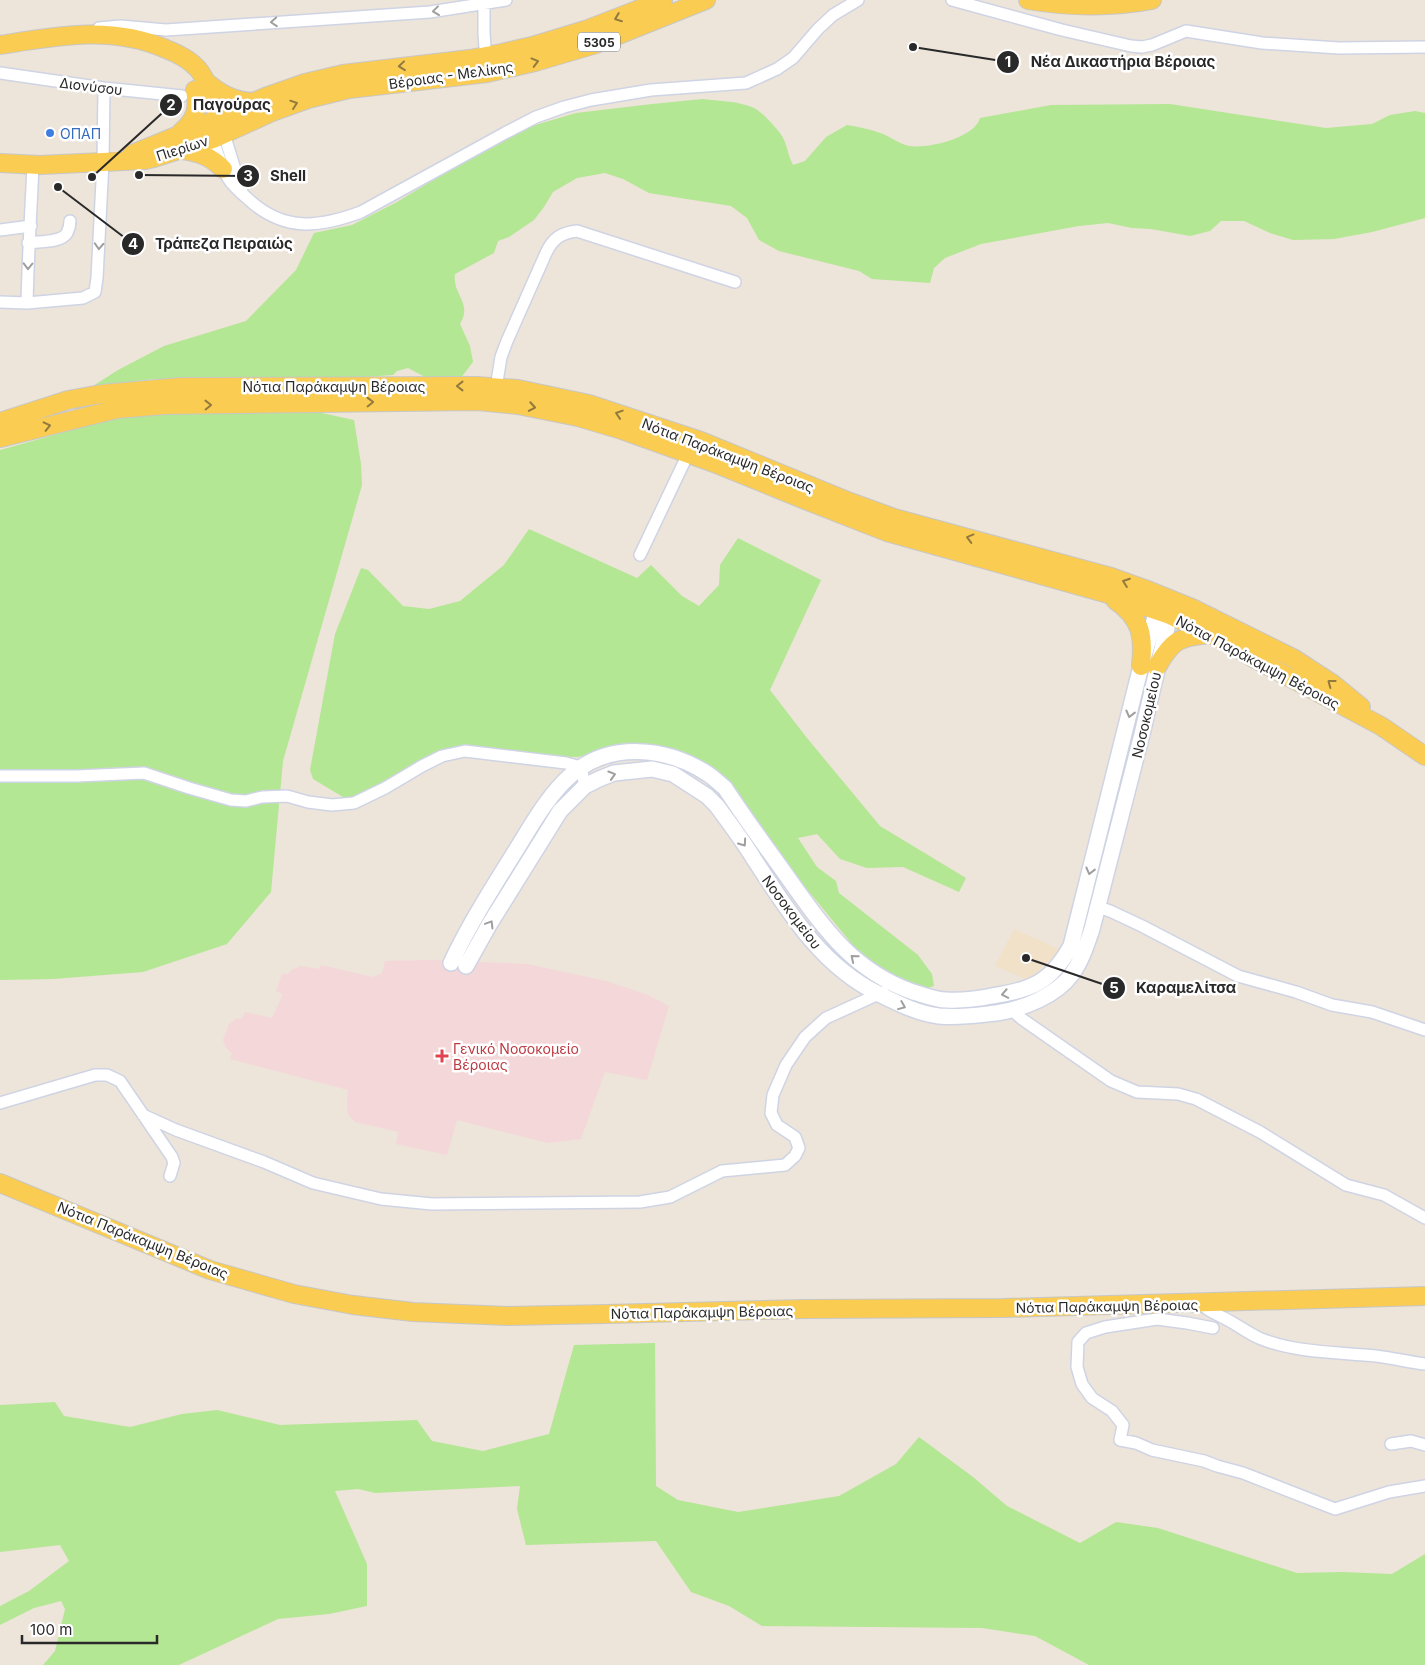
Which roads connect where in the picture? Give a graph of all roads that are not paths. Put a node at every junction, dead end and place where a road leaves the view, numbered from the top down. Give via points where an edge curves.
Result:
1 (506, 0) edge
2 (663, 0) edge
3 (706, 0) edge
4 (858, 0) edge
5 (952, 0) edge
6 (1028, 0) edge
7 (1152, 0) edge
8 (484, 4) junction
9 (73, 34) junction
10 (0, 45) edge
11 (1425, 47) edge
12 (486, 65) junction
13 (0, 73) edge
14 (104, 88) junction
15 (194, 89) junction
16 (255, 102) junction
17 (216, 129) junction
18 (180, 142) junction
19 (107, 162) junction
20 (0, 163) edge
21 (33, 165) junction
22 (223, 169) junction
23 (242, 194) junction
24 (70, 221) dead end
25 (31, 226) junction
26 (0, 230) edge
27 (28, 243) junction
28 (735, 282) dead end
29 (0, 302) edge
30 (27, 303) junction
31 (496, 388) junction
32 (0, 422) edge
33 (0, 438) edge
34 (688, 454) junction
35 (640, 555) dead end
36 (1105, 593) junction
37 (1166, 608) junction
38 (1209, 634) junction
39 (1149, 667) junction
40 (1381, 726) junction
41 (1425, 756) edge
42 (581, 768) junction
43 (0, 776) edge
44 (585, 786) junction
45 (1098, 907) junction
46 (897, 986) junction
47 (878, 994) junction
48 (1012, 1010) junction
49 (1425, 1030) edge
50 (0, 1103) edge
51 (143, 1115) junction
52 (170, 1176) dead end
53 (0, 1183) edge
54 (1425, 1218) edge
55 (1425, 1296) edge
56 (1200, 1304) junction
57 (1213, 1328) dead end
58 (1425, 1364) edge
59 (1391, 1444) dead end
60 (1425, 1445) edge
61 (1425, 1486) edge

1 - 8 street
2 -> 12 main road, Βέροιας - Μελίκης / 5305
12 -> 3 main road, Βέροιας - Μελίκης / 5305 via 535,62 596,44
4 - 23 street via 833,15 793,58 746,84 651,90 564,107 536,117 385,200 341,220 311,224 284,221 268,215
5 - 11 street via 1130,46 1142,47 1186,31 1262,43 1339,48
6 - 7 main road via 1087,7
8 -> 9 street via 430,12 166,30 120,26
8 - 12 street
9 - 10 main road
9 - 15 main road via 120,35 170,51 198,70
12 -> 16 main road, Βέροιας - Μελίκης / 5305 via 342,74 305,83
17 -> 12 main road, Βέροιας - Μελίκης / 5305 via 329,93
13 - 14 street, Διονύσου
14 - 15 street, Διονύσου
14 - 19 street
15 - 16 main road via 214,88 233,99
15 - 17 main road
15 - 18 main road via 198,102 196,114
16 - 17 main road, Βέροιας - Μελίκης / 5305
17 - 18 main road, Πιερίων / 5305
17 - 22 street
17 - 23 street
18 - 19 main road, Πιερίων / 5305 via 145,160
18 - 22 main road via 215,161
19 - 21 main road, Πιερίων / 5305
19 -> 30 street via 95,292 83,298
20 - 21 main road, Πιερίων / 5305
21 - 25 street
22 - 23 street
24 - 27 street via 64,237
25 - 26 street
25 - 27 street
27 -> 30 street
28 - 31 street via 577,230 566,232 550,244 501,357
29 - 30 street
31 -> 32 main road, Νότια Παράκαμψη Βέροιας via 180,387 68,400
37 -> 31 main road, Νότια Παράκαμψη Βέροιας via 1111,577 894,518 701,441 589,404 518,389
33 -> 34 main road, Νότια Παράκαμψη Βέροιας via 117,409 478,401 578,417
34 - 35 street
34 - 36 main road, Νότια Παράκαμψη Βέροιας via 887,532
36 - 37 main road, Νότια Παράκαμψη Βέροιας
36 - 39 main road via 1131,613 1137,622
37 - 38 main road, Νότια Παράκαμψη Βέροιας
37 - 39 street
40 -> 37 main road, Νότια Παράκαμψη Βέροιας via 1374,716 1293,658
38 - 39 main road via 1174,642
38 - 40 main road, Νότια Παράκαμψη Βέροιας
39 - 45 street, Νοσοκομείου via 1142,734
39 -> 46 street, Νοσοκομείου via 1071,946 1062,963 1034,986 970,1000 944,1000
40 - 41 main road, Νότια Παράκαμψη Βέροιας
42 - 43 street via 566,763 465,751 442,756 354,803 332,805 287,796 231,800 144,773
42 - 44 street
42 -> 44 street, Νοσοκομείου via 553,794 488,895 463,938 459,965 489,925 560,811
46 -> 42 street, Νοσοκομείου via 865,967 828,932 726,788 709,774 679,759 643,751 624,751 602,757
44 -> 47 street, Νοσοκομείου via 614,773 652,769 673,774 707,796 718,806 804,931 827,958 859,984
45 - 48 street, Νοσοκομείου via 1083,954 1072,974 1058,988
45 - 49 street via 1238,976 1332,1005 1372,1012
46 - 47 street
47 -> 48 street, Νοσοκομείου via 916,1011 941,1016
47 - 51 street via 826,1018 805,1037 786,1065 773,1095 772,1112 777,1125 795,1138 799,1148 785,1165 722,1171 670,1196 640,1202 432,1204 381,1199 313,1183
48 - 54 street via 1110,1080 1137,1092 1178,1094 1196,1099 1260,1132 1346,1185 1384,1194
50 - 51 street via 95,1075 107,1075 120,1081
51 - 52 street via 172,1157 174,1163
53 - 56 main road, Νότια Παράκαμψη Βέροιας via 210,1270 294,1294 413,1312 518,1316
55 - 56 main road, Νότια Παράκαμψη Βέροιας
56 - 58 street via 1259,1338 1280,1344
57 - 61 street via 1157,1319 1105,1327 1086,1333 1078,1342 1077,1368 1082,1384 1092,1398 1112,1410 1123,1425 1120,1440 1243,1473 1335,1509 1389,1492
59 - 60 street via 1412,1441

